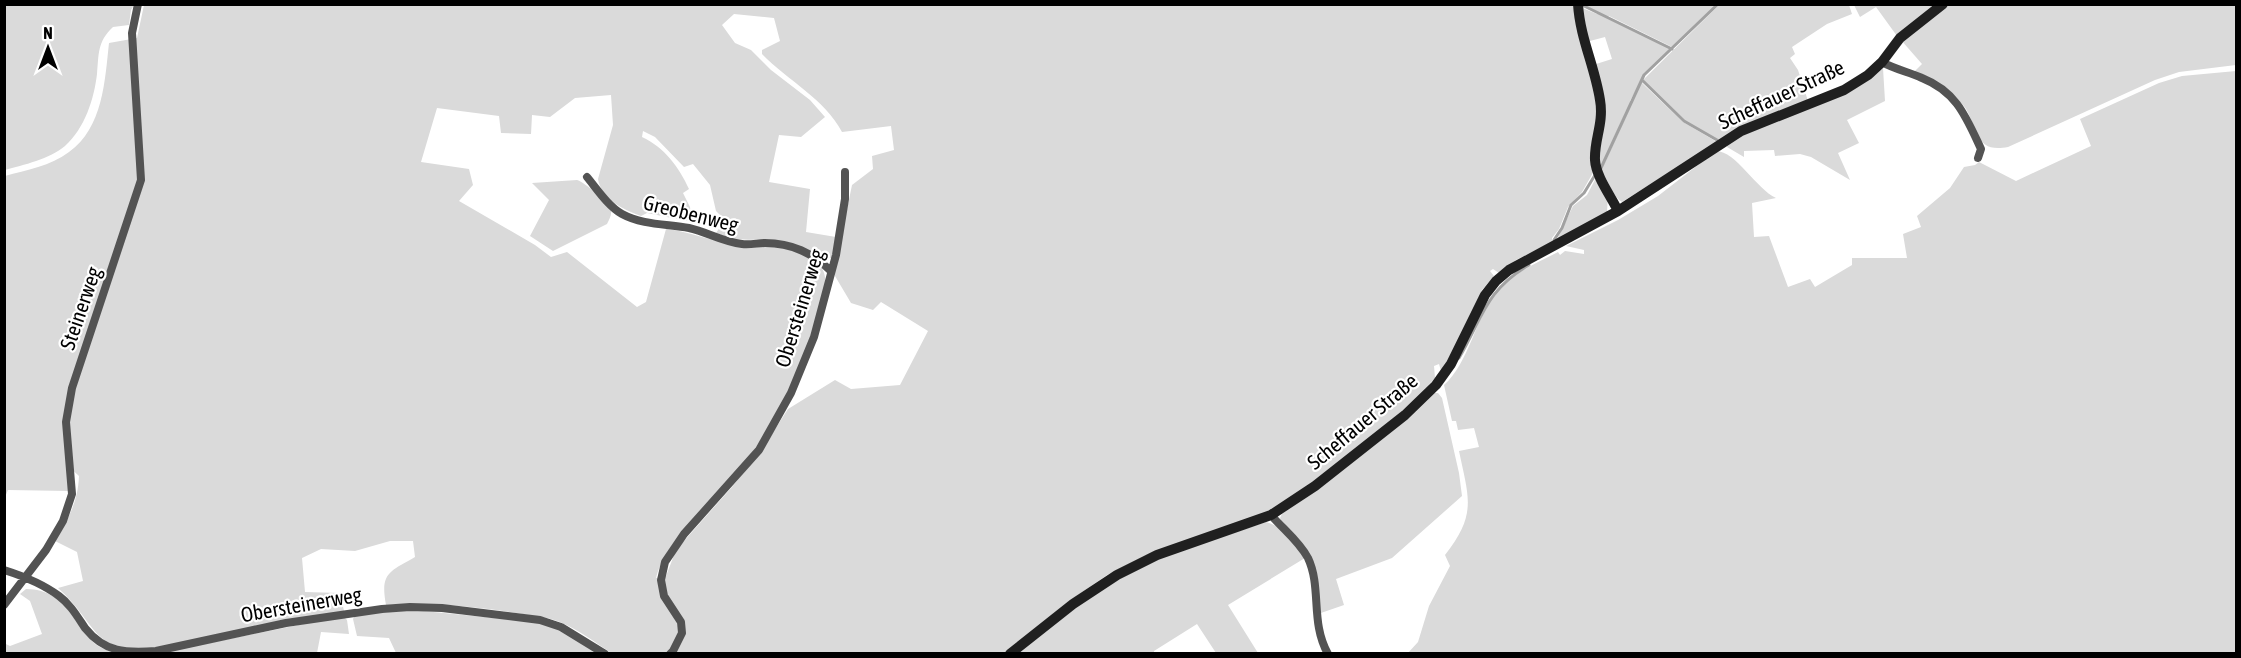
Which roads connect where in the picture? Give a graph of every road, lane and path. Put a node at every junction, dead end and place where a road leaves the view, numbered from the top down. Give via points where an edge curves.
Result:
1 (138, 4) edge
2 (1578, 4) edge
3 (1943, 4) edge
4 (1882, 62) junction
5 (1978, 158) dead end
6 (845, 172) dead end
7 (587, 177) dead end
8 (1618, 210) junction
9 (831, 271) junction
10 (1271, 515) junction
11 (4, 570) edge
12 (24, 578) junction
13 (4, 605) edge
14 (605, 654) edge
15 (670, 654) edge
16 (1010, 654) edge
17 (1328, 654) edge

1 - 12 street, Steinerweg via 132,33 141,180 72,388 66,422 72,494 63,521
2 - 8 street via 1583,40 1600,100 1601,128 1595,161
3 - 4 street, Scheffauer Straße via 1900,38
4 - 5 street via 1928,80 1955,100 1981,150
4 - 8 street, Scheffauer Straße via 1844,90 1741,131
6 - 9 street, Obersteinerweg
7 - 9 street, Greobenweg via 621,214 690,228 729,242 782,244 818,259
8 - 10 street, Scheffauer Straße via 1496,281 1436,385 1405,415 1315,486
9 - 15 street, Obersteinerweg via 814,337 788,399 759,450 684,534 665,562 661,579 664,596 681,622 682,633
10 - 16 street, Scheffauer Straße via 1138,563 1096,587
10 - 17 street via 1307,557 1313,573 1320,641
11 - 12 street, Obersteinerweg
12 - 13 street, Steinerweg
12 - 14 street, Obersteinerweg via 59,596 100,644 116,651 156,651 286,623 410,607 540,621 568,630

